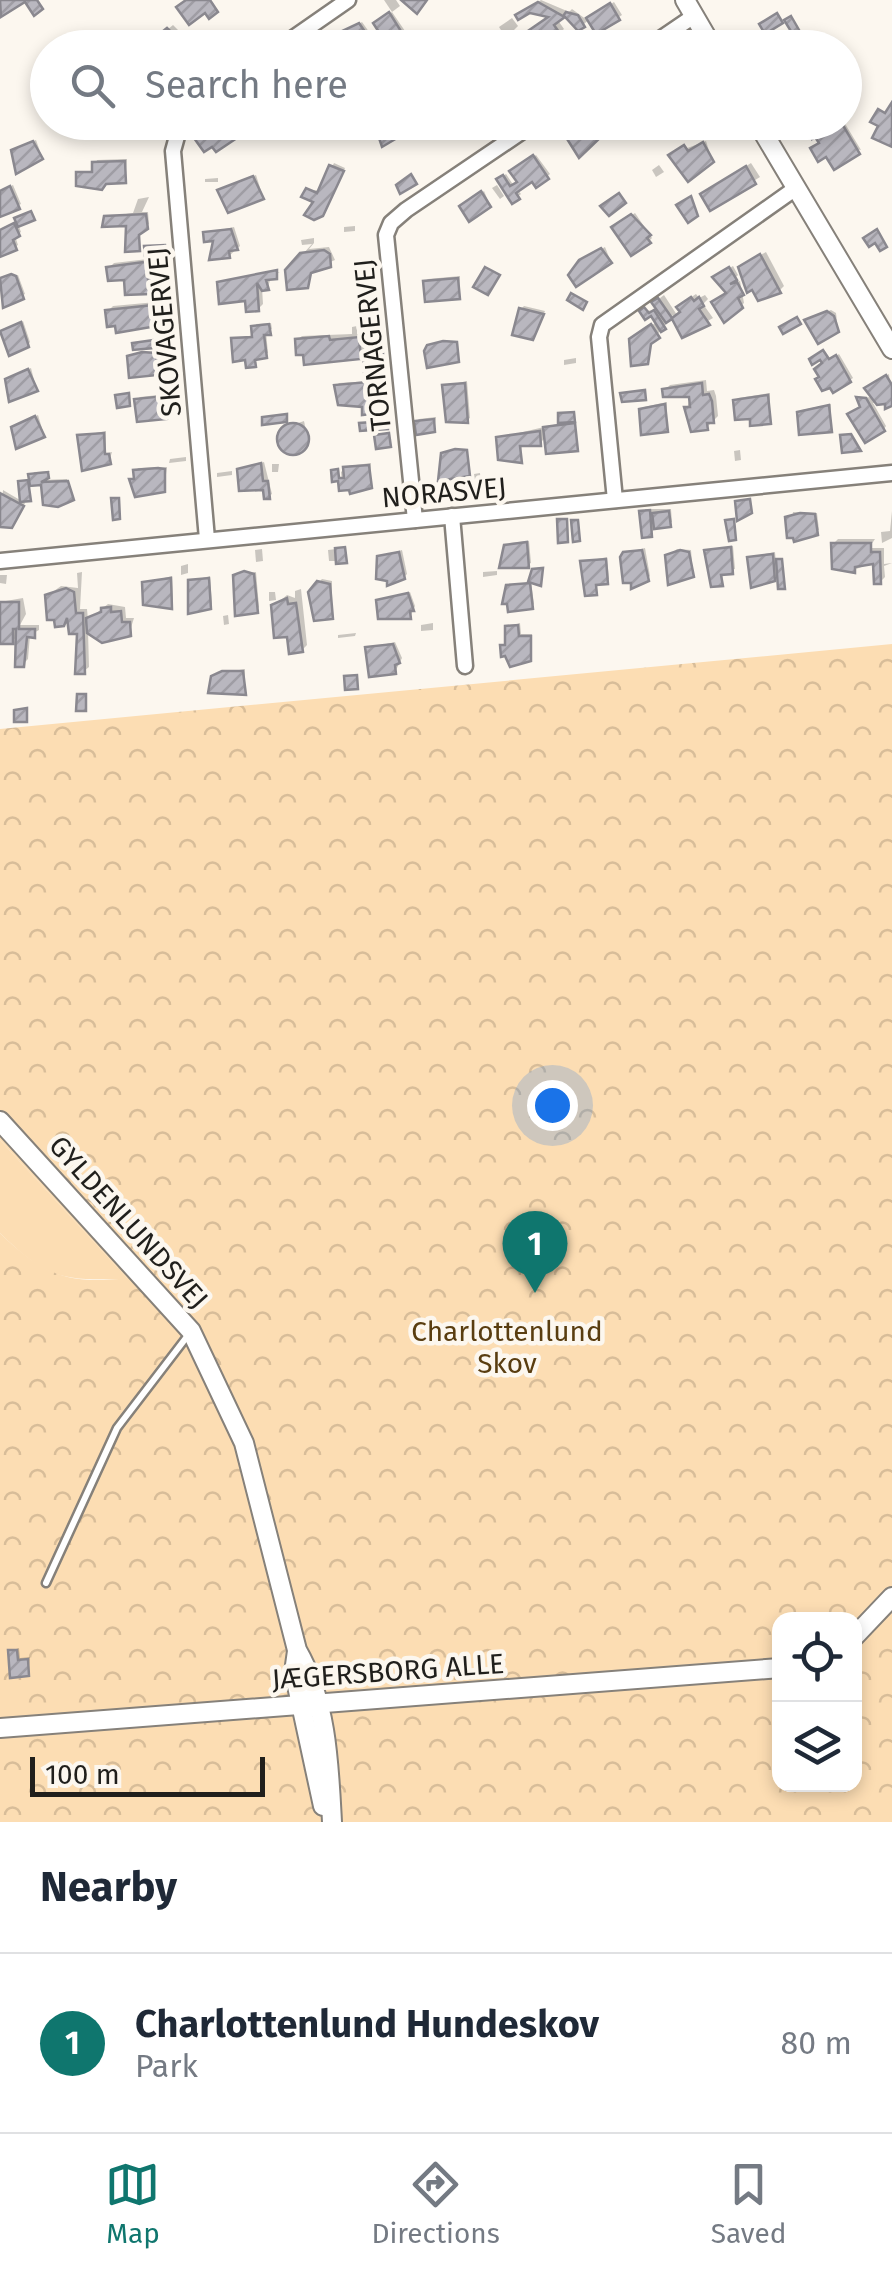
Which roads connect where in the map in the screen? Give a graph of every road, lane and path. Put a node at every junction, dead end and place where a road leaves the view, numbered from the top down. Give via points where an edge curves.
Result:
1 (348, 0) edge
2 (689, 8) edge
3 (305, 30) edge
4 (666, 30) edge
5 (702, 30) edge
6 (176, 140) edge
7 (509, 140) edge
8 (768, 140) edge
9 (796, 188) junction
10 (892, 348) edge
11 (892, 473) edge
12 (614, 500) junction
13 (452, 516) junction
14 (415, 520) junction
15 (207, 540) junction
16 (0, 561) edge
17 (465, 666) dead end
18 (0, 1121) edge
19 (191, 1331) junction
20 (46, 1582) dead end
21 (892, 1597) edge
22 (862, 1629) edge
23 (772, 1669) edge
24 (309, 1704) junction
25 (0, 1728) edge
26 (329, 1822) edge

1 - 3 street
2 - 4 street
2 - 5 street
6 - 15 street, SKOVAGERVEJ
7 - 14 street, TORNAGERVEJ via 406,210 386,235
8 - 9 street
9 - 10 street
9 - 12 street via 602,325
11 - 12 street, NORASVEJ
12 - 13 street, NORASVEJ
13 - 14 street, NORASVEJ
13 - 17 street
14 - 15 street, NORASVEJ
15 - 16 street, NORASVEJ
18 - 19 street, GYLDENLUNDSVEJ
19 - 20 lane via 116,1428
19 - 24 street, GYLDENLUNDSVEJ via 244,1443 297,1650 308,1670
21 - 22 street
23 - 24 street, JÆGERSBORG ALLE
24 - 25 street, JÆGERSBORG ALLE
24 - 26 street, GYLDENLUNDSVEJ via 328,1750

